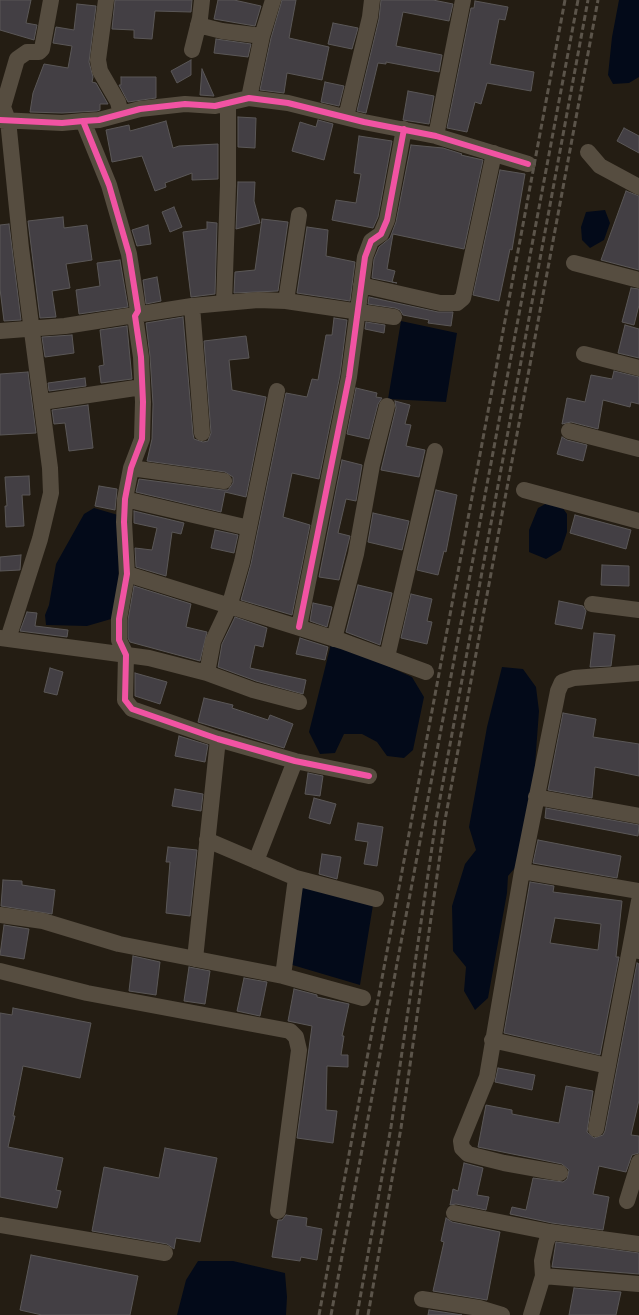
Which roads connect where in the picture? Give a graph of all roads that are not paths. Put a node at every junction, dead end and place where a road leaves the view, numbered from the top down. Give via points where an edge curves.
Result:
1 (51, 0) edge
2 (106, 0) edge
3 (202, 0) edge
4 (273, 0) edge
5 (372, 0) edge
6 (461, 0) edge
7 (198, 26) junction
8 (262, 36) junction
9 (192, 50) dead end
10 (250, 98) junction
11 (228, 103) junction
12 (121, 114) junction
13 (346, 117) junction
14 (4, 120) edge
15 (83, 121) junction
16 (404, 129) junction
17 (436, 136) junction
18 (588, 152) dead end
19 (494, 153) junction
20 (528, 164) dead end
21 (639, 188) edge
22 (299, 215) dead end
23 (574, 263) dead end
24 (639, 280) edge
25 (361, 285) junction
26 (286, 301) junction
27 (224, 303) junction
28 (192, 306) junction
29 (357, 311) junction
30 (135, 316) junction
31 (394, 317) dead end
32 (33, 329) junction
33 (0, 331) edge
34 (584, 354) dead end
35 (639, 368) edge
36 (142, 387) junction
37 (277, 391) dead end
38 (42, 402) junction
39 (387, 406) dead end
40 (569, 430) dead end
41 (202, 433) dead end
42 (639, 449) edge
43 (435, 452) dead end
44 (131, 468) junction
45 (224, 481) dead end
46 (524, 490) dead end
47 (125, 499) junction
48 (639, 521) edge
49 (249, 528) junction
50 (127, 574) junction
51 (592, 604) dead end
52 (229, 607) junction
53 (639, 610) edge
54 (299, 627) junction
55 (4, 639) edge
56 (334, 639) junction
57 (126, 655) junction
58 (387, 657) junction
59 (426, 672) dead end
60 (207, 673) junction
61 (639, 673) edge
62 (299, 702) dead end
63 (218, 739) junction
64 (295, 761) junction
65 (369, 776) dead end
66 (536, 796) junction
67 (639, 816) edge
68 (207, 840) junction
69 (256, 860) junction
70 (522, 871) junction
71 (296, 878) junction
72 (639, 892) edge
73 (376, 899) dead end
74 (639, 901) edge
75 (0, 915) edge
76 (635, 950) edge
77 (195, 959) junction
78 (0, 971) edge
79 (283, 976) junction
80 (363, 998) dead end
81 (492, 1040) junction
82 (608, 1066) junction
83 (596, 1129) dead end
84 (639, 1162) edge
85 (560, 1173) dead end
86 (627, 1201) dead end
87 (278, 1211) dead end
88 (454, 1213) dead end
89 (0, 1225) edge
90 (550, 1232) junction
91 (639, 1244) edge
92 (165, 1253) dead end
93 (543, 1276) junction
94 (639, 1284) edge
95 (422, 1299) dead end
96 (479, 1311) edge
97 (502, 1315) edge
98 (531, 1315) edge

1 - 14 street via 42,49 39,52 26,52 17,58 3,107
2 - 12 street via 98,60 100,71 118,102
3 - 7 street
4 - 8 street
5 - 13 street
6 - 17 street
7 - 8 street
7 - 9 street
8 - 10 street
10 - 11 street
10 - 13 street via 288,103
11 - 12 street via 215,106 184,104
11 - 27 street
12 - 15 street
13 - 16 street
14 - 15 street via 62,123
14 - 32 street
15 - 30 street via 120,218 138,311
16 - 17 street
16 - 25 street via 387,220 381,234 371,241 365,257
17 - 19 street
18 - 21 street via 600,166
19 - 20 street
19 - 25 street via 463,298 457,303 440,302
22 - 26 street
23 - 24 street
25 - 29 street
26 - 27 street
26 - 29 street
27 - 28 street
28 - 30 street
28 - 41 street
29 - 31 street
29 - 54 street via 349,377
30 - 32 street
30 - 36 street
32 - 33 street
32 - 38 street
34 - 35 street
36 - 38 street
36 - 44 street via 142,439
37 - 49 street
38 - 55 street via 50,468 49,504 40,539
39 - 56 street via 372,465 356,554
40 - 42 street
43 - 58 street
44 - 45 street
44 - 47 street
46 - 48 street
47 - 49 street
47 - 50 street
49 - 52 street
50 - 52 street
50 - 57 street via 119,619 119,640
51 - 53 street
52 - 54 street
52 - 60 street via 214,640
54 - 56 street
55 - 57 street
56 - 58 street
57 - 60 street via 150,658
57 - 63 street via 125,700 132,709
58 - 59 street
60 - 62 street via 253,690
61 - 66 street via 574,678 562,682
63 - 64 street
63 - 68 street
64 - 65 street
64 - 69 street
66 - 67 street
66 - 70 street
68 - 69 street
68 - 77 street
69 - 71 street
70 - 72 street
70 - 81 street
71 - 73 street
71 - 79 street
74 - 76 street
75 - 77 street via 43,921 119,944
76 - 82 street
77 - 79 street
78 - 87 street via 87,993 290,1031 296,1038 299,1050
79 - 80 street
81 - 82 street
81 - 85 street via 487,1077 461,1141 462,1148 468,1154 483,1158
82 - 83 street
84 - 86 street
88 - 90 street
89 - 92 street
90 - 91 street
90 - 93 street via 542,1261
93 - 94 street
93 - 98 street
95 - 96 street
96 - 97 street

